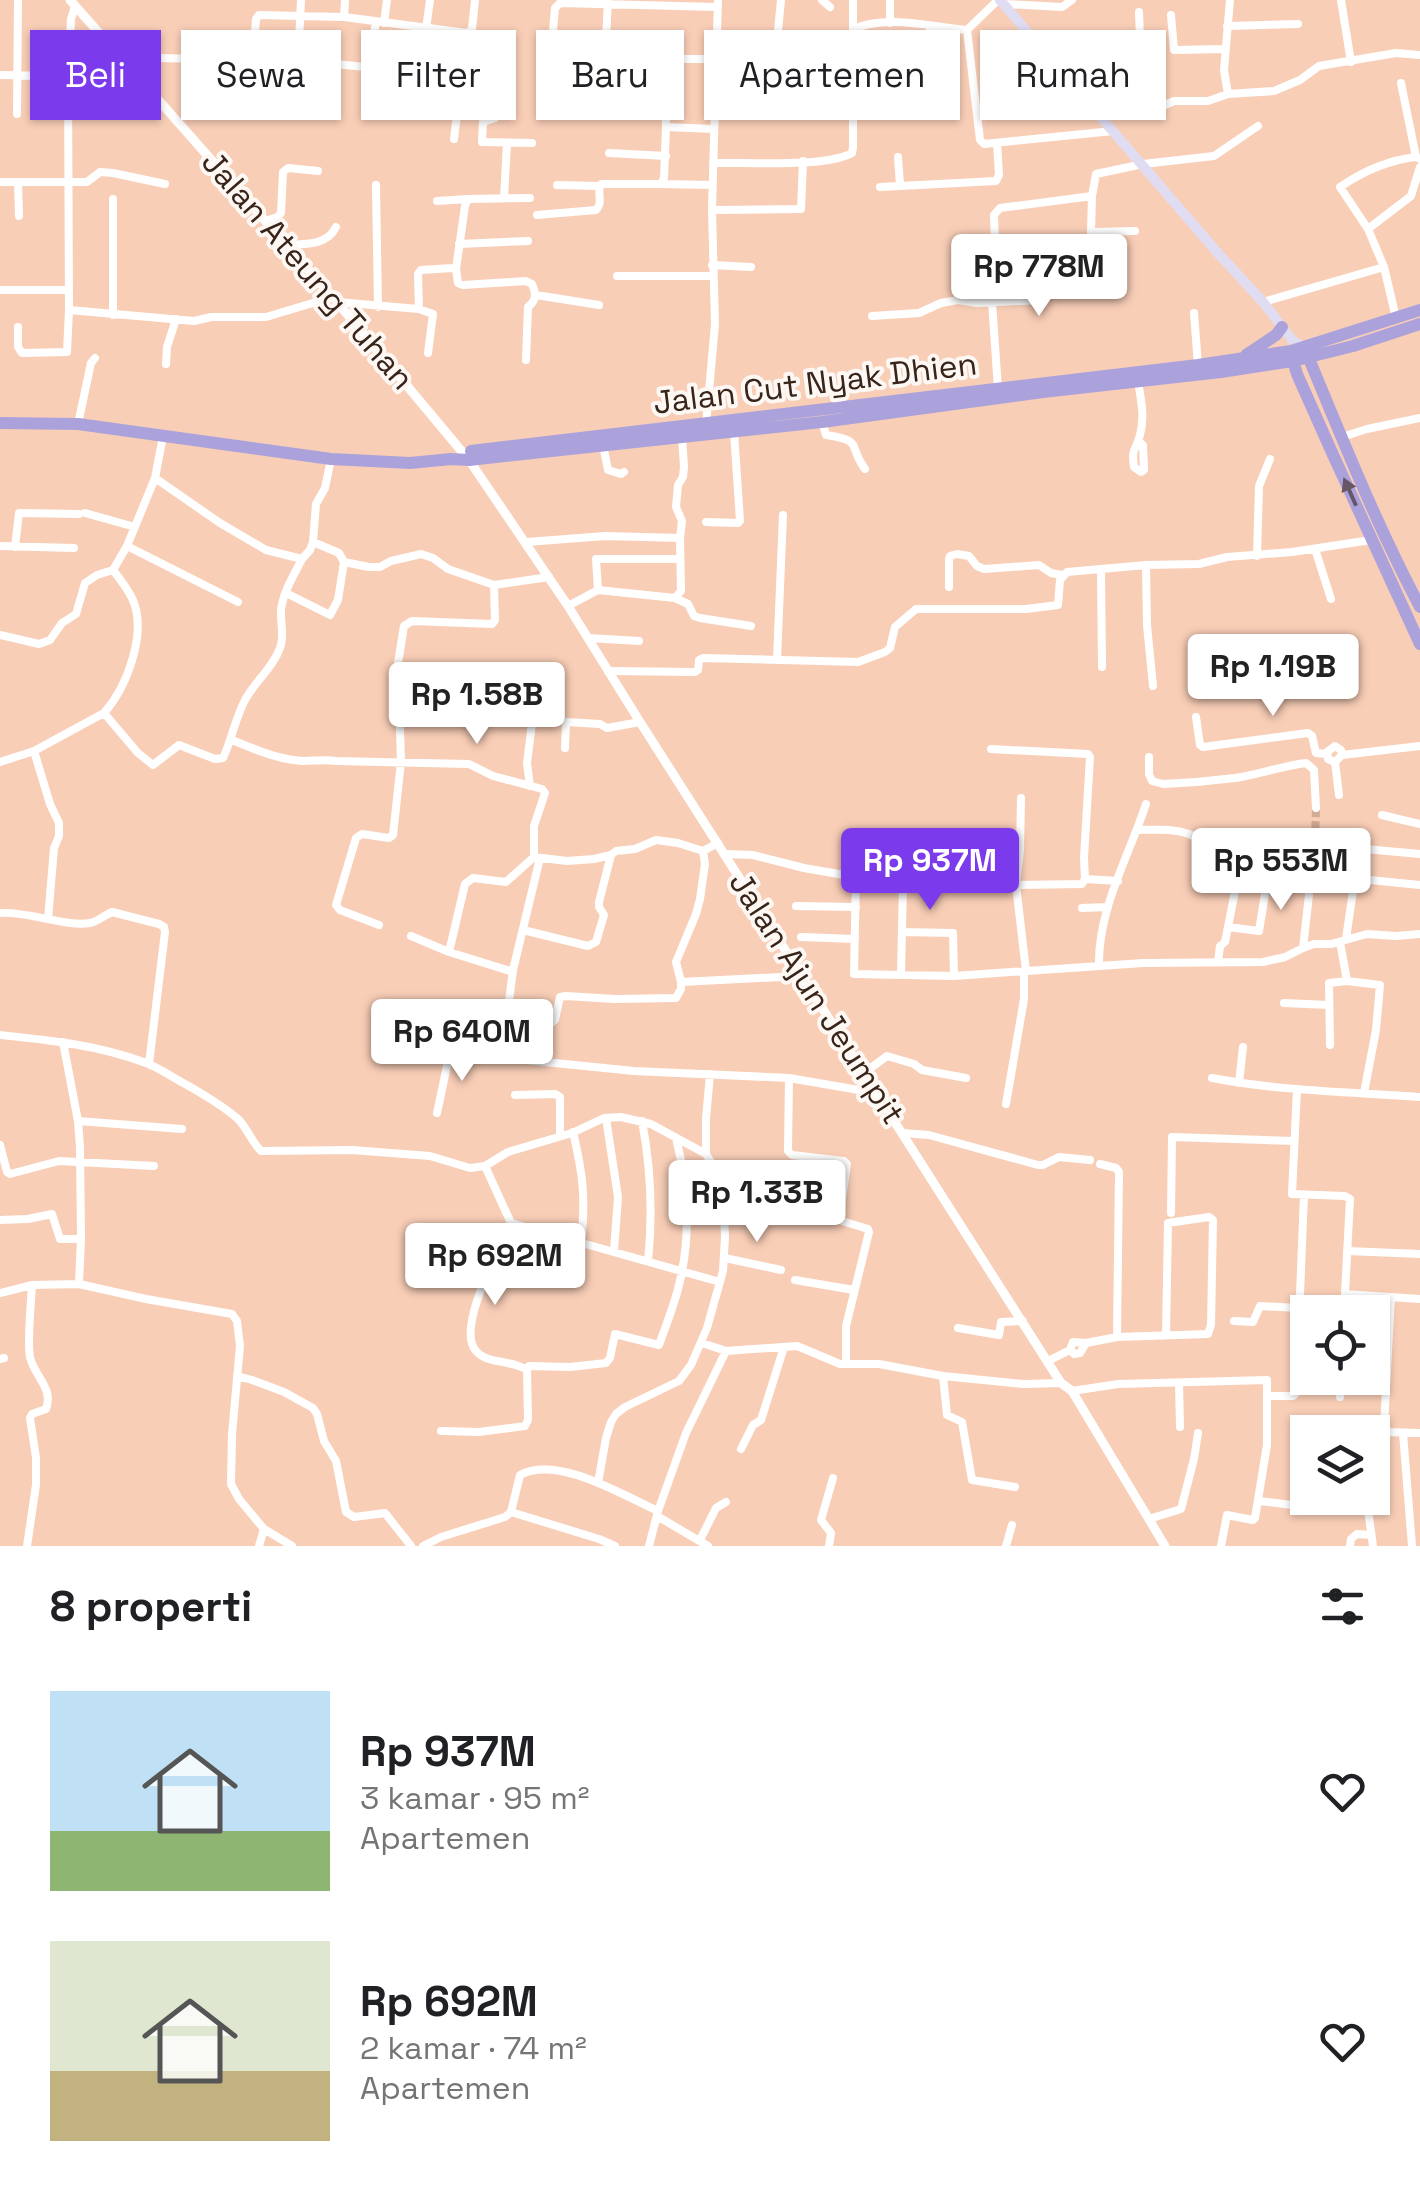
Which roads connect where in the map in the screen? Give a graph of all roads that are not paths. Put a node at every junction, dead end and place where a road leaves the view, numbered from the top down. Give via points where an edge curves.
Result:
1 (18, 0) edge
2 (302, 0) edge
3 (345, 0) edge
4 (387, 0) edge
5 (430, 0) edge
6 (475, 0) edge
7 (780, 0) edge
8 (822, 0) edge
9 (854, 0) edge
10 (890, 0) edge
11 (1072, 0) edge
12 (1230, 0) edge
13 (1341, 0) edge
14 (1001, 1) edge
15 (557, 2) edge
16 (608, 2) edge
17 (73, 3) edge
18 (718, 3) edge
19 (830, 7) dead end
20 (1139, 12) dead end
21 (1171, 15) dead end
22 (300, 17) junction
23 (344, 17) junction
24 (380, 22) junction
25 (890, 23) junction
26 (1298, 24) dead end
27 (1227, 26) junction
28 (930, 27) junction
29 (426, 29) junction
30 (853, 29) junction
31 (70, 30) edge
32 (97, 30) edge
33 (255, 30) edge
34 (299, 30) edge
35 (436, 30) edge
36 (471, 30) edge
37 (553, 30) edge
38 (606, 30) edge
39 (718, 30) edge
40 (778, 30) edge
41 (930, 30) edge
42 (967, 30) junction
43 (1026, 30) edge
44 (1139, 30) edge
45 (1224, 49) junction
46 (1420, 55) edge
47 (1352, 62) junction
48 (341, 65) edge
49 (0, 76) edge
50 (18, 76) junction
51 (30, 76) edge
52 (1401, 83) dead end
53 (1228, 94) junction
54 (161, 101) edge
55 (1166, 105) edge
56 (17, 114) dead end
57 (68, 120) edge
58 (457, 120) edge
59 (488, 120) edge
60 (666, 120) edge
61 (714, 120) edge
62 (1103, 120) edge
63 (1258, 126) dead end
64 (666, 127) junction
65 (714, 129) junction
66 (1112, 131) junction
67 (454, 139) dead end
68 (507, 143) junction
69 (532, 143) dead end
70 (997, 143) junction
71 (609, 152) dead end
72 (666, 156) junction
73 (898, 156) dead end
74 (1418, 158) edge
75 (803, 162) junction
76 (713, 163) junction
77 (1143, 164) junction
78 (1420, 167) edge
79 (318, 172) dead end
80 (0, 182) edge
81 (18, 182) junction
82 (67, 182) junction
83 (164, 184) dead end
84 (662, 184) junction
85 (376, 185) dead end
86 (557, 185) dead end
87 (712, 185) junction
88 (900, 185) junction
89 (600, 186) junction
90 (880, 187) dead end
91 (1092, 196) junction
92 (1416, 196) edge
93 (504, 198) junction
94 (530, 198) dead end
95 (113, 199) dead end
96 (468, 199) junction
97 (437, 201) dead end
98 (712, 210) junction
99 (536, 215) dead end
100 (19, 216) dead end
101 (266, 221) junction
102 (336, 227) dead end
103 (1368, 229) junction
104 (1135, 230) dead end
105 (1092, 232) junction
106 (528, 241) dead end
107 (996, 242) dead end
108 (460, 244) junction
109 (285, 245) junction
110 (957, 262) dead end
111 (981, 262) dead end
112 (712, 265) junction
113 (751, 267) dead end
114 (1090, 267) junction
115 (1117, 267) dead end
116 (1384, 267) junction
117 (1047, 268) junction
118 (456, 269) junction
119 (618, 276) dead end
120 (712, 276) junction
121 (0, 290) edge
122 (68, 290) junction
123 (536, 295) junction
124 (335, 300) junction
125 (958, 300) junction
126 (992, 302) junction
127 (1263, 302) junction
128 (378, 306) junction
129 (599, 306) dead end
130 (419, 309) junction
131 (69, 310) junction
132 (1420, 310) edge
133 (1194, 313) dead end
134 (113, 315) junction
135 (872, 316) dead end
136 (1396, 318) junction
137 (176, 320) junction
138 (1420, 324) edge
139 (18, 327) dead end
140 (1282, 327) junction
141 (1298, 351) junction
142 (428, 353) dead end
143 (95, 358) dead end
144 (1240, 359) junction
145 (526, 360) dead end
146 (166, 364) dead end
147 (1198, 365) junction
148 (1138, 382) junction
149 (998, 389) junction
150 (1420, 418) edge
151 (0, 422) edge
152 (822, 422) junction
153 (78, 424) junction
154 (706, 429) junction
155 (734, 432) junction
156 (164, 436) junction
157 (1342, 437) junction
158 (682, 438) junction
159 (1138, 440) dead end
160 (603, 445) junction
161 (461, 457) junction
162 (331, 459) junction
163 (1270, 459) dead end
164 (865, 469) dead end
165 (624, 472) dead end
166 (156, 478) junction
167 (783, 515) dead end
168 (706, 522) dead end
169 (135, 527) junction
170 (680, 538) junction
171 (1371, 540) junction
172 (313, 542) junction
173 (527, 542) junction
174 (0, 546) edge
175 (127, 546) junction
176 (15, 547) junction
177 (74, 548) dead end
178 (1316, 550) junction
179 (1257, 556) junction
180 (302, 559) junction
181 (680, 559) junction
182 (344, 562) junction
183 (1146, 565) junction
184 (1102, 569) junction
185 (113, 570) junction
186 (1062, 575) junction
187 (549, 576) junction
188 (1414, 582) edge
189 (494, 585) junction
190 (949, 587) dead end
191 (598, 590) junction
192 (286, 593) junction
193 (675, 598) junction
194 (1331, 598) dead end
195 (238, 602) dead end
196 (568, 606) junction
197 (1420, 607) edge
198 (751, 626) dead end
199 (0, 636) edge
200 (588, 638) junction
201 (639, 641) dead end
202 (1420, 644) edge
203 (777, 659) junction
204 (1102, 668) dead end
205 (608, 671) junction
206 (1154, 686) dead end
207 (104, 714) junction
208 (1196, 717) dead end
209 (640, 722) junction
210 (532, 724) dead end
211 (232, 740) junction
212 (1420, 746) edge
213 (564, 748) dead end
214 (991, 749) dead end
215 (34, 751) junction
216 (1326, 754) junction
217 (1149, 757) dead end
218 (1339, 758) junction
219 (0, 762) edge
220 (401, 762) junction
221 (530, 786) junction
222 (1339, 795) dead end
223 (1021, 798) dead end
224 (1146, 804) dead end
225 (1316, 808) tunnel mouth
226 (1382, 816) dead end
227 (1420, 824) edge
228 (1138, 830) junction
229 (1315, 841) tunnel mouth
230 (718, 843) junction
231 (704, 851) junction
232 (725, 854) junction
233 (1227, 854) dead end
234 (1420, 854) edge
235 (611, 855) junction
236 (537, 858) junction
237 (1239, 871) dead end
238 (1084, 879) junction
239 (1360, 880) junction
240 (1118, 881) junction
241 (1237, 883) junction
242 (952, 884) dead end
243 (1016, 885) junction
244 (1420, 885) edge
245 (796, 906) dead end
246 (1108, 907) junction
247 (856, 908) junction
248 (1082, 908) dead end
249 (0, 913) edge
250 (48, 919) junction
251 (378, 925) dead end
252 (1228, 926) junction
253 (523, 930) junction
254 (902, 932) junction
255 (1420, 934) edge
256 (412, 936) dead end
257 (801, 937) dead end
258 (855, 939) junction
259 (1343, 941) junction
260 (1303, 948) junction
261 (449, 952) junction
262 (1218, 962) junction
263 (1099, 965) junction
264 (1025, 971) junction
265 (513, 972) junction
266 (901, 974) junction
267 (802, 976) junction
268 (954, 976) junction
269 (1347, 981) junction
270 (681, 982) junction
271 (1284, 1003) dead end
272 (1329, 1006) junction
273 (506, 1020) junction
274 (0, 1035) edge
275 (63, 1042) junction
276 (1330, 1045) dead end
277 (1244, 1047) dead end
278 (502, 1056) junction
279 (149, 1064) junction
280 (710, 1074) junction
281 (789, 1078) junction
282 (866, 1078) junction
283 (966, 1078) dead end
284 (1212, 1078) dead end
285 (1239, 1083) junction
286 (1296, 1088) junction
287 (1364, 1093) junction
288 (515, 1095) dead end
289 (1420, 1098) edge
290 (1006, 1104) dead end
291 (437, 1112) dead end
292 (606, 1118) junction
293 (642, 1120) junction
294 (78, 1122) junction
295 (182, 1129) dead end
296 (574, 1132) junction
297 (903, 1134) junction
298 (560, 1136) junction
299 (676, 1138) junction
300 (1294, 1141) junction
301 (0, 1145) edge
302 (706, 1154) junction
303 (1090, 1160) dead end
304 (80, 1163) junction
305 (1100, 1164) dead end
306 (154, 1166) dead end
307 (485, 1166) junction
308 (1304, 1195) junction
309 (1171, 1213) dead end
310 (0, 1220) edge
311 (512, 1223) junction
312 (81, 1239) junction
313 (582, 1242) junction
314 (1347, 1251) junction
315 (614, 1252) junction
316 (1420, 1254) edge
317 (724, 1258) junction
318 (648, 1261) junction
319 (682, 1270) junction
320 (781, 1270) dead end
321 (795, 1280) dead end
322 (720, 1282) junction
323 (79, 1284) junction
324 (32, 1285) junction
325 (854, 1290) junction
326 (0, 1293) edge
327 (1345, 1294) joint
328 (1299, 1295) edge
329 (1391, 1297) junction
330 (1420, 1299) edge
331 (1290, 1305) edge
332 (1023, 1320) junction
333 (1234, 1321) dead end
334 (958, 1328) dead end
335 (1166, 1335) junction
336 (1117, 1337) junction
337 (702, 1342) junction
338 (784, 1347) junction
339 (726, 1351) junction
340 (1048, 1361) junction
341 (846, 1364) junction
342 (527, 1370) junction
343 (238, 1372) junction
344 (944, 1376) junction
345 (1054, 1383) junction
346 (1179, 1383) junction
347 (1072, 1391) junction
348 (1294, 1395) edge
349 (1268, 1396) junction
350 (1180, 1426) dead end
351 (441, 1431) dead end
352 (1403, 1433) junction
353 (1420, 1433) edge
354 (1198, 1434) dead end
355 (741, 1449) dead end
356 (833, 1478) dead end
357 (598, 1483) junction
358 (1015, 1487) dead end
359 (1259, 1501) junction
360 (726, 1502) dead end
361 (1290, 1505) edge
362 (510, 1512) junction
363 (657, 1514) junction
364 (1369, 1515) edge
365 (1149, 1519) junction
366 (1012, 1525) dead end
367 (264, 1529) junction
368 (1371, 1534) junction
369 (704, 1543) edge
370 (27, 1546) edge
371 (259, 1546) edge
372 (292, 1546) edge
373 (411, 1546) edge
374 (423, 1546) edge
375 (615, 1546) edge
376 (649, 1546) edge
377 (830, 1546) edge
378 (1006, 1546) edge
379 (1165, 1546) edge
380 (1221, 1546) edge
381 (1350, 1546) edge
382 (1373, 1546) edge
383 (1412, 1546) edge

1 - 50 street
2 - 22 street
3 - 23 street
4 - 24 street
5 - 29 street
6 - 36 street
7 - 40 street
8 - 19 street
9 - 30 street
10 - 25 street
11 - 14 street via 1062,7
12 - 27 street
13 - 47 street
14 - 42 street
14 - 43 main road
15 - 16 street
15 - 37 street
16 - 18 street
16 - 38 street
17 - 31 street
17 - 32 street, Jalan Ateung Tuhan
18 - 39 street
20 - 44 street
21 - 45 street via 1174,50
22 - 23 street
22 - 33 street via 257,17
22 - 34 street
23 - 24 street
24 - 29 street
24 - 48 street via 369,65
25 - 28 street
25 - 30 street
26 - 27 street
27 - 45 street
28 - 41 street
28 - 42 street
29 - 35 street
30 - 75 street via 852,153
42 - 70 street via 980,140
45 - 53 street
46 - 47 street
47 - 53 street via 1315,67 1274,91
49 - 50 street
50 - 51 street
50 - 56 street
52 - 74 street
53 - 55 street
54 - 101 street, Jalan Ateung Tuhan
57 - 82 street
58 - 67 street
59 - 68 street via 482,122 482,142
60 - 64 street
61 - 65 street
62 - 66 main road
63 - 77 street via 1214,156
64 - 65 street
64 - 72 street
65 - 76 street
66 - 70 street
66 - 77 main road
68 - 69 street
68 - 93 street
70 - 88 street via 996,181
71 - 72 street
72 - 84 street
73 - 88 street
74 - 103 street via 1400,159 1340,187
75 - 76 street
75 - 98 street via 801,209
76 - 87 street
77 - 91 street via 1096,174
77 - 127 main road
78 - 92 street
79 - 101 street via 288,168 281,213
80 - 81 street
81 - 82 street
81 - 100 street
82 - 83 street via 90,182 100,172
82 - 122 street
84 - 87 street
84 - 89 street
85 - 128 street
86 - 89 street
87 - 98 street
88 - 90 street
89 - 99 street via 596,210
91 - 105 street
91 - 107 street via 1000,208 994,215
92 - 103 street
93 - 94 street
93 - 96 street
95 - 134 street
96 - 97 street
96 - 108 street
98 - 112 street
101 - 109 street, Jalan Ateung Tuhan
102 - 109 street via 322,241
103 - 116 street
104 - 105 street
105 - 114 street
106 - 108 street
108 - 118 street
109 - 124 street, Jalan Ateung Tuhan
110 - 125 street
111 - 117 street
112 - 113 street
112 - 120 street
114 - 115 street
114 - 117 street
116 - 127 street
116 - 136 street
117 - 126 street via 1042,300
118 - 123 street via 462,285 526,282
118 - 130 street via 421,270
119 - 120 street
120 - 154 street
121 - 122 street
122 - 131 street
123 - 129 street
123 - 145 street via 528,307
124 - 128 street
124 - 137 street via 266,318
124 - 161 street, Jalan Ateung Tuhan
125 - 126 street
125 - 135 street via 919,313
126 - 149 street
127 - 140 main road
128 - 130 street
130 - 142 street via 432,314
131 - 134 street
131 - 139 street via 67,352 22,353
132 - 136 highway, Jalan Cut Nyak Dhien
133 - 147 street
134 - 137 street
136 - 141 highway, Jalan Cut Nyak Dhien
137 - 146 street
138 - 141 highway, Jalan Cut Nyak Dhien via 1353,346
140 - 141 main road
140 - 144 highway
141 - 144 highway, Jalan Cut Nyak Dhien
141 - 148 highway, Jalan Cut Nyak Dhien via 1221,372
141 - 157 highway
171 -> 141 highway
143 - 153 street
144 - 147 highway, Jalan Cut Nyak Dhien
147 - 149 highway, Jalan Cut Nyak Dhien
148 - 152 highway, Jalan Cut Nyak Dhien
148 - 159 street
149 - 154 highway, Jalan Cut Nyak Dhien
150 - 157 street
151 - 153 highway, Jalan Cut Nyak Dhien
152 - 155 highway, Jalan Cut Nyak Dhien
152 - 164 street via 826,436 854,444
153 - 156 highway, Jalan Cut Nyak Dhien
154 - 155 highway, Jalan Cut Nyak Dhien
154 - 158 highway, Jalan Cut Nyak Dhien
154 - 161 highway, Jalan Cut Nyak Dhien
155 - 168 street via 740,521
156 - 162 highway, Jalan Cut Nyak Dhien
156 - 166 street
157 - 188 highway
158 - 160 highway, Jalan Cut Nyak Dhien
158 - 170 street
160 - 161 highway, Jalan Cut Nyak Dhien
160 - 165 street via 608,470
161 - 162 highway, Jalan Cut Nyak Dhien via 410,463
161 - 173 street, Jalan Ajun Jeumpit
162 - 172 street via 316,504
163 - 179 street via 1260,486
166 - 169 street
166 - 180 street via 266,550
167 - 203 street
169 - 175 street
169 - 176 street via 82,514 19,513
170 - 173 street
170 - 181 street
171 - 178 street
171 - 202 highway
172 - 180 street
172 - 182 street
173 - 187 street, Jalan Ajun Jeumpit
174 - 176 street
175 - 185 street
175 - 195 street
176 - 177 street
178 - 179 street
178 - 194 street
179 - 183 street
180 - 192 street
181 - 191 street via 596,559
181 - 193 street via 681,591
182 - 189 street via 380,567 421,554
182 - 192 street via 335,618
183 - 184 street
183 - 206 street
184 - 186 street
184 - 204 street
185 - 199 street via 85,583 76,614 50,640
185 - 207 street via 132,598 136,631 124,684
186 - 190 street via 1039,566 984,569 958,554 950,556
186 - 203 street via 1058,605 916,609 895,627 886,652 858,662
187 - 189 street
187 - 196 street, Jalan Ajun Jeumpit
188 - 197 highway
189 - 220 street via 492,624 404,626 398,663
191 - 193 street
191 - 196 street
192 - 211 street via 280,646 246,698
193 - 198 street via 694,616
196 - 200 street, Jalan Ajun Jeumpit
200 - 201 street
200 - 205 street, Jalan Ajun Jeumpit
203 - 205 street via 702,658 694,672
205 - 209 street, Jalan Ajun Jeumpit
207 - 211 street via 153,765 179,745 222,758
207 - 215 street
208 - 216 street via 1202,747 1308,733 1316,753
209 - 213 street via 608,728 566,722
209 - 230 street, Jalan Ajun Jeumpit
210 - 221 street
211 - 220 street via 302,760
212 - 218 street
214 - 238 street via 1088,754
215 - 219 street
215 - 250 street via 59,823
216 - 218 street
216 - 218 street via 1335,746
217 - 225 street via 1152,782 1163,784 1306,763 1314,770
218 - 222 street
220 - 221 street via 470,764
220 - 251 street via 392,836 356,838 336,905
221 - 236 street via 546,793 534,826
223 - 243 street
224 - 228 street
226 - 227 street
228 - 233 street via 1173,830
228 - 240 street
229 - 260 street
230 - 231 street
230 - 232 street, Jalan Ajun Jeumpit
231 - 235 street via 650,840
231 - 270 street via 696,914 676,962
232 - 247 street via 856,877
232 - 267 street, Jalan Ajun Jeumpit
234 - 239 street via 1366,848
235 - 236 street
235 - 253 street via 596,942 588,946
236 - 253 street
236 - 261 street via 506,882 469,879
237 - 241 street
238 - 240 street
238 - 243 street
239 - 244 street
239 - 259 street
240 - 246 street
241 - 252 street
241 - 252 street via 1266,888 1260,931
242 - 254 street via 906,880
243 - 264 street
245 - 247 street
246 - 248 street
246 - 263 street
247 - 258 street
249 - 250 street
250 - 279 street via 95,923 112,912 164,927
252 - 262 street
253 - 265 street
254 - 266 street
254 - 268 street via 954,933
255 - 259 street
256 - 261 street
257 - 258 street
258 - 266 street via 854,974
259 - 260 street
259 - 269 street
260 - 262 street via 1262,962
261 - 265 street
262 - 263 street
263 - 264 street
264 - 268 street
264 - 290 street
265 - 273 street
266 - 268 street
267 - 270 street
267 - 282 street, Jalan Ajun Jeumpit
269 - 272 street via 1330,983
269 - 287 street via 1380,987
270 - 273 street via 676,998 566,996 550,1024
271 - 272 street
272 - 276 street
273 - 278 street
274 - 275 street
275 - 279 street
275 - 294 street
277 - 285 street
278 - 280 street
278 - 291 street via 451,1047
279 - 307 street via 234,1116 261,1152 352,1150
280 - 281 street
280 - 302 street
281 - 282 street via 859,1090
281 - 325 street via 788,1151 847,1164 842,1221 868,1229
282 - 283 street via 886,1056
282 - 297 street, Jalan Ajun Jeumpit
284 - 285 street
285 - 286 street
286 - 287 street
286 - 300 street
287 - 289 street
288 - 298 street via 560,1097
292 - 293 street
292 - 296 street
292 - 315 street via 618,1196
293 - 299 street
293 - 318 street via 651,1186
294 - 295 street
294 - 304 street
296 - 298 street
296 - 313 street via 586,1201
297 - 303 street via 929,1135 1038,1166 1059,1157
297 - 332 street, Jalan Ajun Jeumpit
298 - 307 street
299 - 302 street
299 - 319 street via 684,1172
300 - 308 street via 1291,1192
300 - 309 street via 1172,1137
301 - 304 street via 10,1174
302 - 317 street via 720,1187
304 - 306 street
304 - 312 street
305 - 336 street via 1118,1172
307 - 311 street
308 - 314 street via 1348,1196
308 - 328 street
310 - 312 street via 52,1214 60,1239
311 - 313 street
311 - 342 street via 478,1298 471,1343 487,1359
312 - 323 street
313 - 315 street
314 - 316 street
314 - 327 street
315 - 318 street
317 - 320 street
317 - 322 street
318 - 319 street
319 - 322 street
319 - 342 street via 659,1345 614,1334 606,1363
321 - 325 street
322 - 337 street
323 - 324 street
323 - 343 street via 232,1314 240,1332
324 - 326 street
324 - 370 street via 29,1354 49,1400 30,1418 36,1486
325 - 341 street
327 - 329 street
329 - 330 street
329 - 352 street via 1384,1429
331 - 333 street via 1260,1306 1253,1322
332 - 334 street via 1001,1322 999,1335
332 - 340 street, Jalan Ajun Jeumpit
335 - 335 street via 1168,1223 1209,1217 1210,1329
335 - 336 street
336 - 340 street via 1075,1340
337 - 339 street
337 - 357 street via 679,1381 616,1414
338 - 339 street
338 - 341 street
338 - 355 street via 761,1420
339 - 363 street
340 - 345 street, Jalan Ajun Jeumpit
341 - 344 street
342 - 351 street via 525,1426
343 - 367 street via 231,1484
343 - 373 street via 312,1408 336,1461 346,1512 385,1513
344 - 345 street
344 - 358 street via 947,1416 962,1422 973,1481
345 - 347 street, Jalan Ajun Jeumpit
346 - 347 street
346 - 349 street via 1265,1380
346 - 350 street
347 - 365 street, Jalan Ajun Jeumpit
348 - 349 street
349 - 359 street
352 - 353 street
352 - 383 street
354 - 365 street via 1181,1509
356 - 377 street via 821,1520 831,1533
357 - 362 street via 554,1470 523,1472
357 - 363 street
359 - 361 street
359 - 380 street via 1253,1520 1227,1515
360 - 369 street via 716,1508
362 - 374 street
362 - 375 street
363 - 369 street
363 - 376 street
364 - 368 street
365 - 379 street, Jalan Ajun Jeumpit
366 - 378 street
367 - 371 street
367 - 372 street
368 - 381 street via 1357,1534
368 - 382 street

